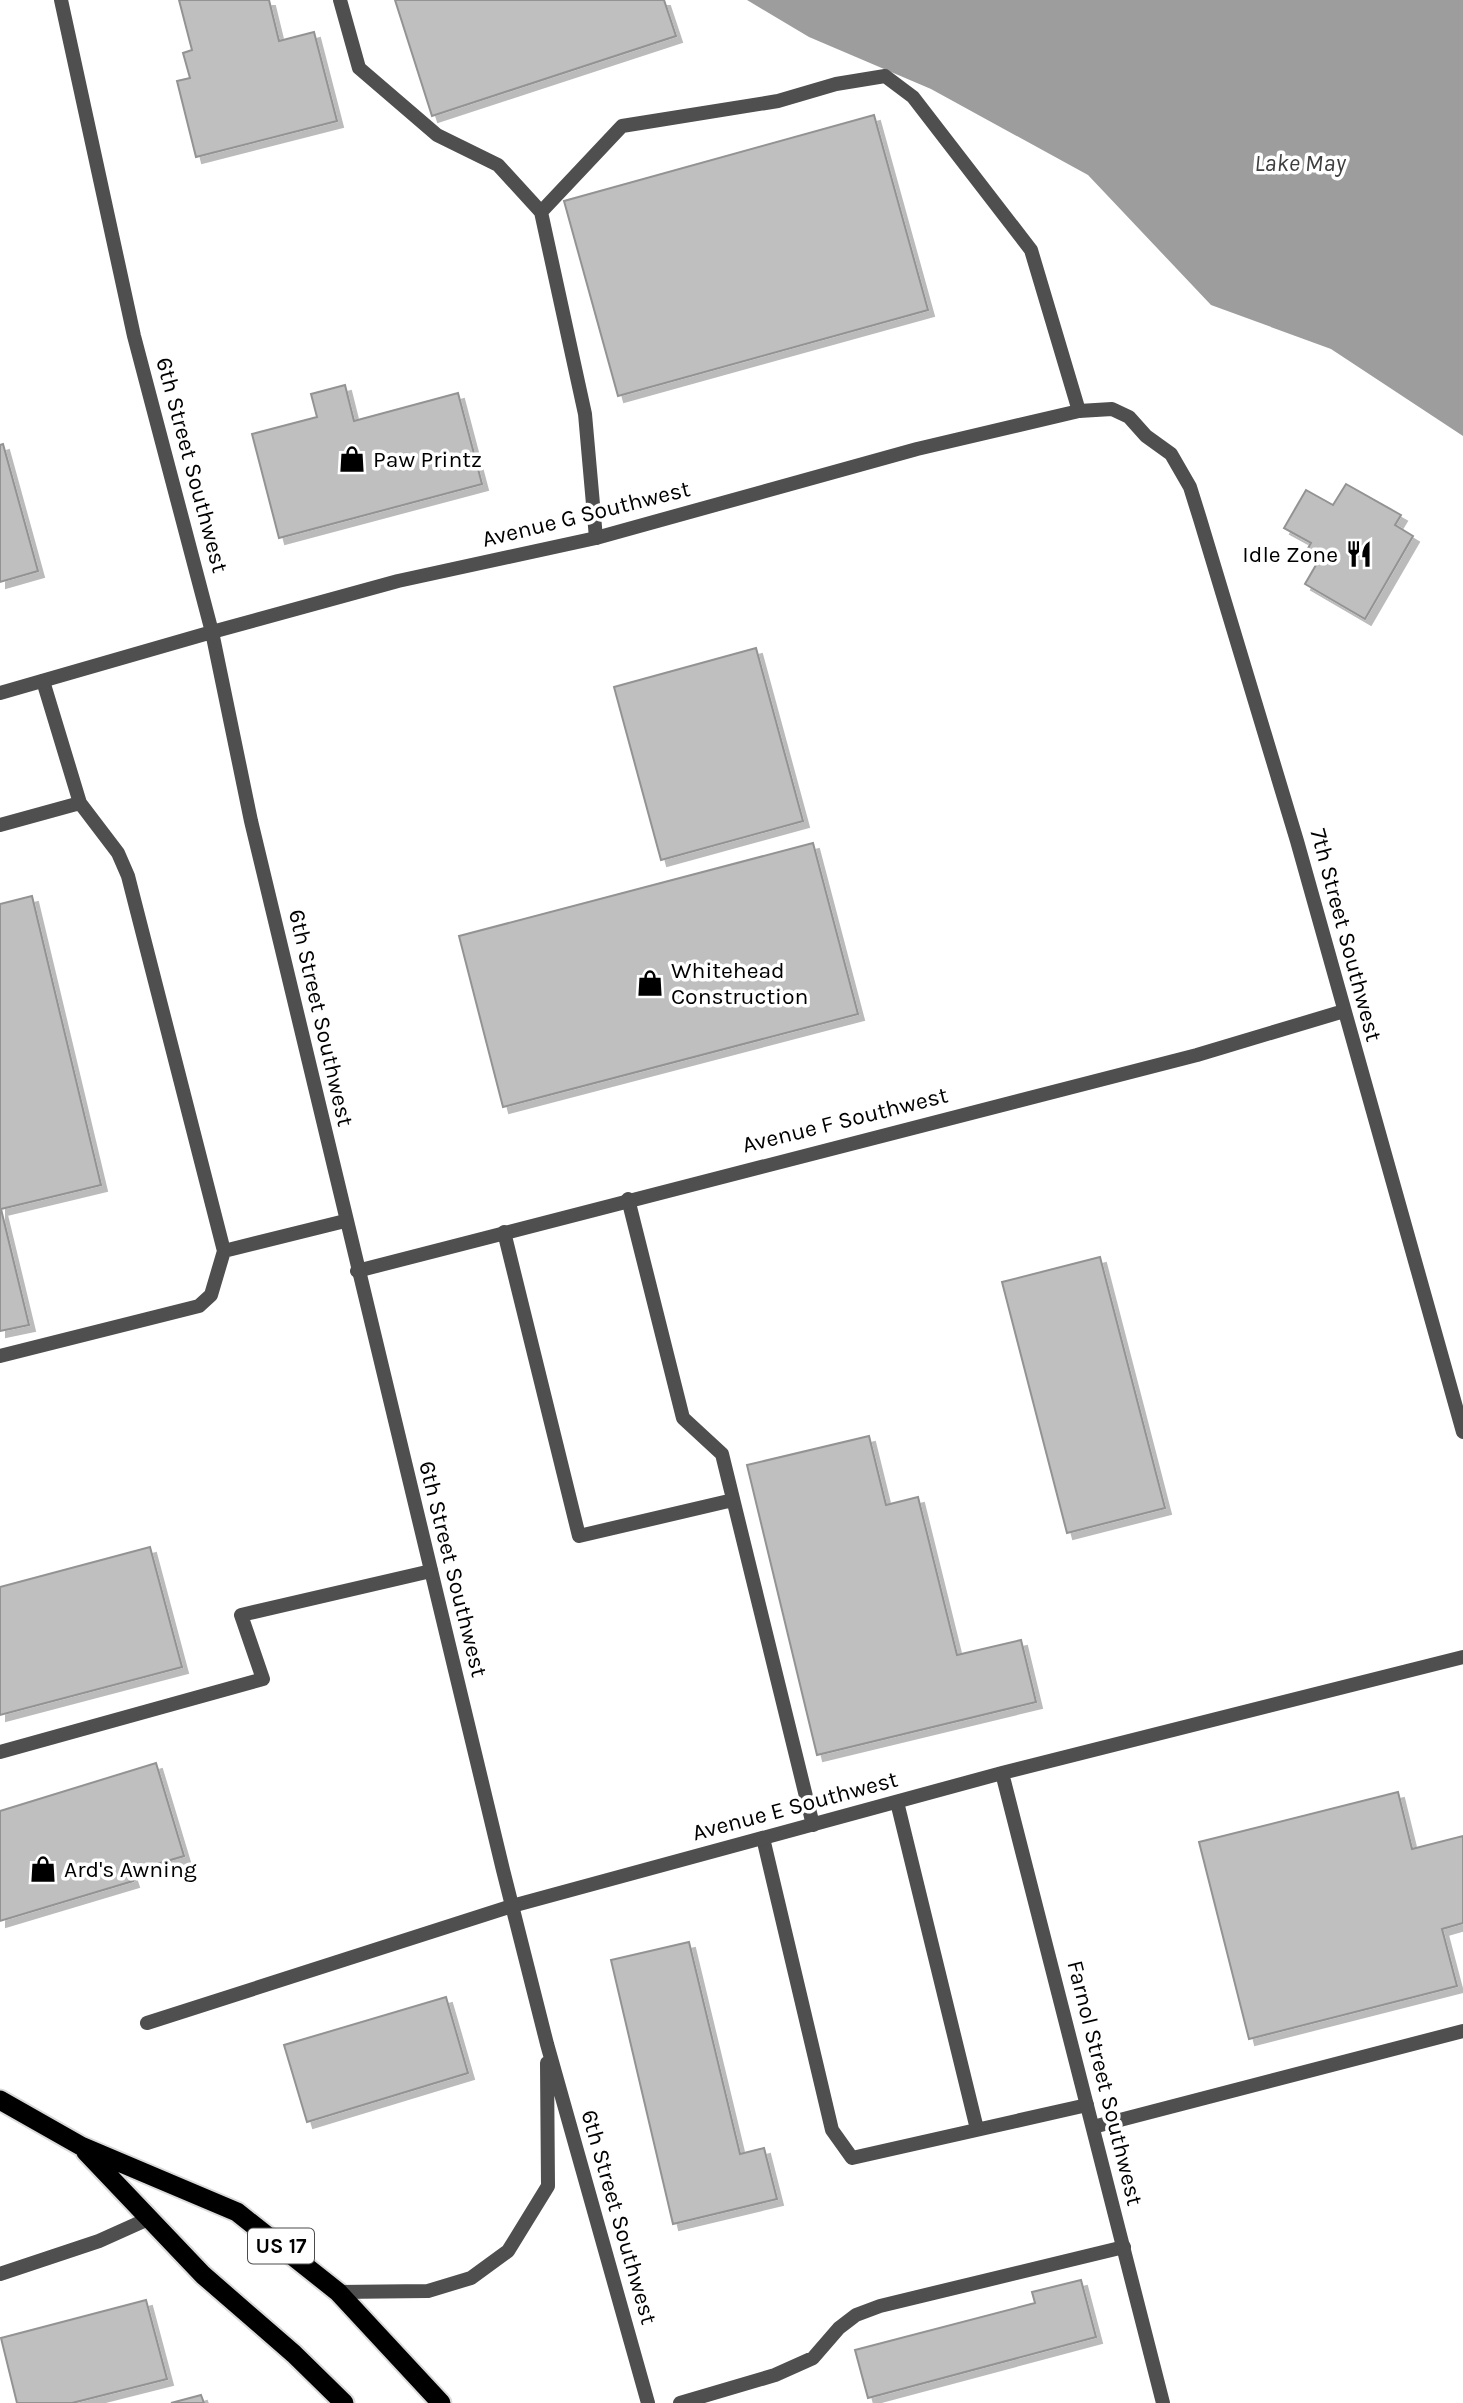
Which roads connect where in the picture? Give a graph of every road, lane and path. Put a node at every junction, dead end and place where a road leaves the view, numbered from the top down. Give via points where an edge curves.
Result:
1 (61, 0) edge
2 (340, 0) edge
3 (541, 212) junction
4 (1079, 411) junction
5 (1171, 454) joint
6 (596, 538) junction
7 (212, 632) junction
8 (43, 681) junction
9 (0, 693) edge
10 (80, 803) junction
11 (0, 825) edge
12 (1344, 1011) junction
13 (628, 1199) junction
14 (345, 1221) junction
15 (505, 1231) junction
16 (224, 1251) junction
17 (357, 1272) junction
18 (0, 1356) edge
19 (1463, 1432) edge
20 (733, 1500) junction
21 (431, 1571) junction
22 (1463, 1657) edge
23 (0, 1752) edge
24 (1002, 1773) junction
25 (897, 1802) junction
26 (813, 1825) junction
27 (763, 1838) junction
28 (512, 1906) junction
29 (146, 2023) dead end
30 (1463, 2031) edge
31 (547, 2044) junction
32 (0, 2100) edge
33 (1087, 2105) junction
34 (1093, 2127) junction
35 (977, 2129) junction
36 (81, 2146) junction
37 (148, 2220) junction
38 (1124, 2247) junction
39 (0, 2274) edge
40 (338, 2292) junction
41 (344, 2403) edge
42 (441, 2403) edge
43 (648, 2403) edge
44 (680, 2403) edge
45 (1163, 2403) edge

1 - 7 street, 6th Street Southwest via 134,336
2 - 3 street via 359,68 436,135 498,165
3 - 4 street via 622,127 778,101 885,76 914,97 1031,250
3 - 6 street via 585,414
4 - 5 street, Avenue G Southwest via 1112,409 1129,417
4 - 6 street, Avenue G Southwest via 917,449
5 - 12 street, 7th Street Southwest via 1190,487 1200,519
6 - 7 street, Avenue G Southwest via 398,581
7 - 8 street, Avenue G Southwest
7 - 14 street, 6th Street Southwest via 251,821
8 - 9 street, Avenue G Southwest
8 - 10 street
10 - 11 street
10 - 16 street via 118,853 128,876
12 - 13 street, Avenue F Southwest via 1197,1055
12 - 19 street, 7th Street Southwest
13 - 15 street, Avenue F Southwest
13 - 20 street via 683,1418 722,1454
14 - 16 street
14 - 17 street, 6th Street Southwest
15 - 17 street, Avenue F Southwest
15 - 20 street via 579,1536
16 - 18 street via 211,1295 199,1307
17 - 21 street, 6th Street Southwest
20 - 26 street
21 - 23 street via 240,1615 263,1679
21 - 28 street, 6th Street Southwest
22 - 24 street, Avenue E Southwest
24 - 25 street, Avenue E Southwest
24 - 33 street, Farnol Street Southwest
25 - 26 street, Avenue E Southwest
25 - 35 street
26 - 27 street, Avenue E Southwest
27 - 28 street, Avenue E Southwest
27 - 35 street via 832,2130 852,2158
28 - 29 street, Avenue E Southwest
28 - 31 street, 6th Street Southwest
30 - 34 street
31 - 40 street, 6th Street Southwest via 548,2186 508,2251 471,2278 428,2291
31 - 43 street, 6th Street Southwest
32 - 36 highway, US 17
33 - 34 street, Farnol Street Southwest
33 - 35 street
34 - 38 street, Farnol Street Southwest
36 - 37 highway, US 17
36 - 40 highway, US 17 via 237,2212
37 - 39 street
37 - 41 highway, US 17
38 - 44 street via 880,2306 839,2328 813,2358 775,2375
38 - 45 street, Farnol Street Southwest
40 - 42 highway, US 17

